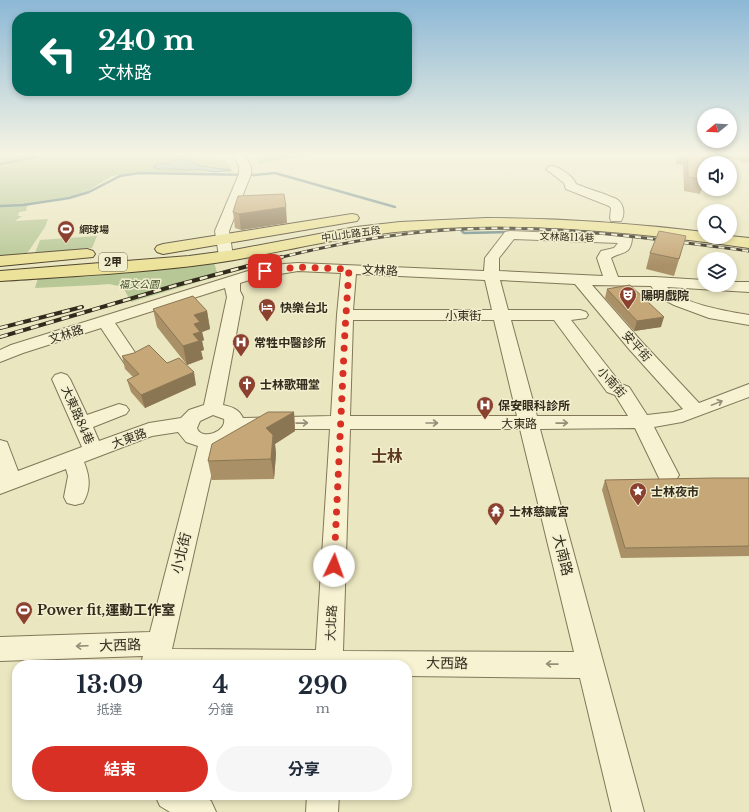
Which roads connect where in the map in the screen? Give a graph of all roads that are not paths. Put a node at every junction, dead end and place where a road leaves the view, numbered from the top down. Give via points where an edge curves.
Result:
1 (238, 191) edge
2 (583, 191) edge
3 (479, 208) dead end
4 (368, 216) dead end
5 (616, 216) junction
6 (448, 220) junction
7 (697, 223) edge
8 (697, 228) edge
9 (737, 228) edge
10 (279, 230) junction
11 (749, 230) edge
12 (697, 231) edge
13 (737, 233) edge
14 (749, 235) edge
15 (697, 236) edge
16 (737, 237) edge
17 (749, 239) edge
18 (737, 242) edge
19 (749, 244) edge
20 (225, 248) junction
21 (143, 250) dead end
22 (103, 253) dead end
23 (0, 261) edge
24 (0, 266) edge
25 (349, 269) junction
26 (0, 271) edge
27 (491, 275) junction
28 (0, 276) edge
29 (579, 279) junction
30 (233, 280) junction
31 (612, 281) junction
32 (655, 281) junction
33 (749, 287) edge
34 (345, 315) junction
35 (500, 315) junction
36 (559, 315) junction
37 (580, 315) dead end
38 (749, 320) edge
39 (105, 321) junction
40 (0, 357) edge
41 (131, 360) edge
42 (61, 379) dead end
43 (749, 390) edge
44 (213, 409) junction
45 (119, 410) dead end
46 (696, 411) junction
47 (340, 422) junction
48 (642, 422) junction
49 (528, 423) junction
50 (82, 424) junction
51 (187, 424) junction
52 (235, 426) junction
53 (209, 441) junction
54 (0, 448) edge
55 (94, 451) junction
56 (73, 459) junction
57 (668, 475) dead end
58 (6, 484) edge
59 (75, 497) dead end
60 (0, 649) edge
61 (157, 659) edge
62 (329, 660) edge
63 (412, 664) edge
64 (591, 665) junction
65 (180, 800) edge
66 (323, 800) edge
67 (200, 812) edge
68 (322, 812) edge
69 (628, 812) edge

1 - 20 street via 222,231
2 - 5 street via 614,203 617,208
3 - 5 main road, 中山北路五段 via 560,209
4 - 10 main road, 中山北路五段
5 - 7 main road, 中山北路五段
5 - 8 main road, 中山北路五段 / 2甲
5 - 10 main road, 中山北路五段 / 2甲 via 539,213 446,214 321,228
6 - 12 main road, 中山北路五段 via 512,216 570,218
6 - 15 main road, 中山北路五段 via 559,222 629,227
6 - 20 main road, 中山北路五段
9 - 11 main road
10 - 20 main road, 中山北路五段 / 2甲
13 - 14 main road
16 - 17 main road
18 - 19 main road, 中山北路五段
20 - 21 main road, 中山北路五段
20 - 24 main road, 中山北路五段 / 2甲
20 - 26 main road, 中山北路五段 / 2甲 via 170,258
20 - 28 main road, 中山北路五段 via 170,264
22 - 23 main road
25 - 27 street, 文林路
25 - 30 street, 文林路 via 284,268
25 - 34 street, 大北路
27 - 29 street, 文林路
27 - 31 street, 文林路114巷 via 492,258 510,235 625,239 624,246 619,251 606,254 604,258
27 - 35 street, 大南路
29 - 31 street, 文林路
29 - 46 street, 安平街
30 - 39 street, 文林路
30 - 44 street via 232,291 235,297
31 - 32 street, 文林路
32 - 33 street, 文林路
32 - 38 street via 664,294 680,302 715,315
34 - 35 street, 小東街
34 - 47 street, 大北路
35 - 36 street, 小東街
35 - 49 street, 大南路
36 - 37 street, 小東街
36 - 48 street, 小南街 via 614,388 622,391
39 - 40 street, 文林路
39 - 41 street
42 - 50 street, 大東路84巷
46 -> 43 street, 大東路
44 - 51 street via 194,415
44 - 52 street via 230,413
45 - 50 street
46 - 48 street, 大東路 via 675,418
47 -> 49 street, 大東路
52 -> 47 street, 大東路
47 - 62 street, 大北路
49 -> 48 street, 大東路
48 - 57 street, 小南街
49 - 64 street, 大南路
50 - 55 street, 大東路84巷
51 - 53 street via 186,428 191,436
51 - 55 street, 大東路 via 149,430
52 - 53 street via 228,434
53 - 61 street, 小北街
54 - 58 street
55 - 56 street, 大東路
56 - 58 street, 大東路
56 - 59 street via 79,476
61 -> 60 street, 大西路 via 152,644
64 -> 63 street, 大西路
64 - 69 street, 大南路
65 - 67 street
66 - 68 street

